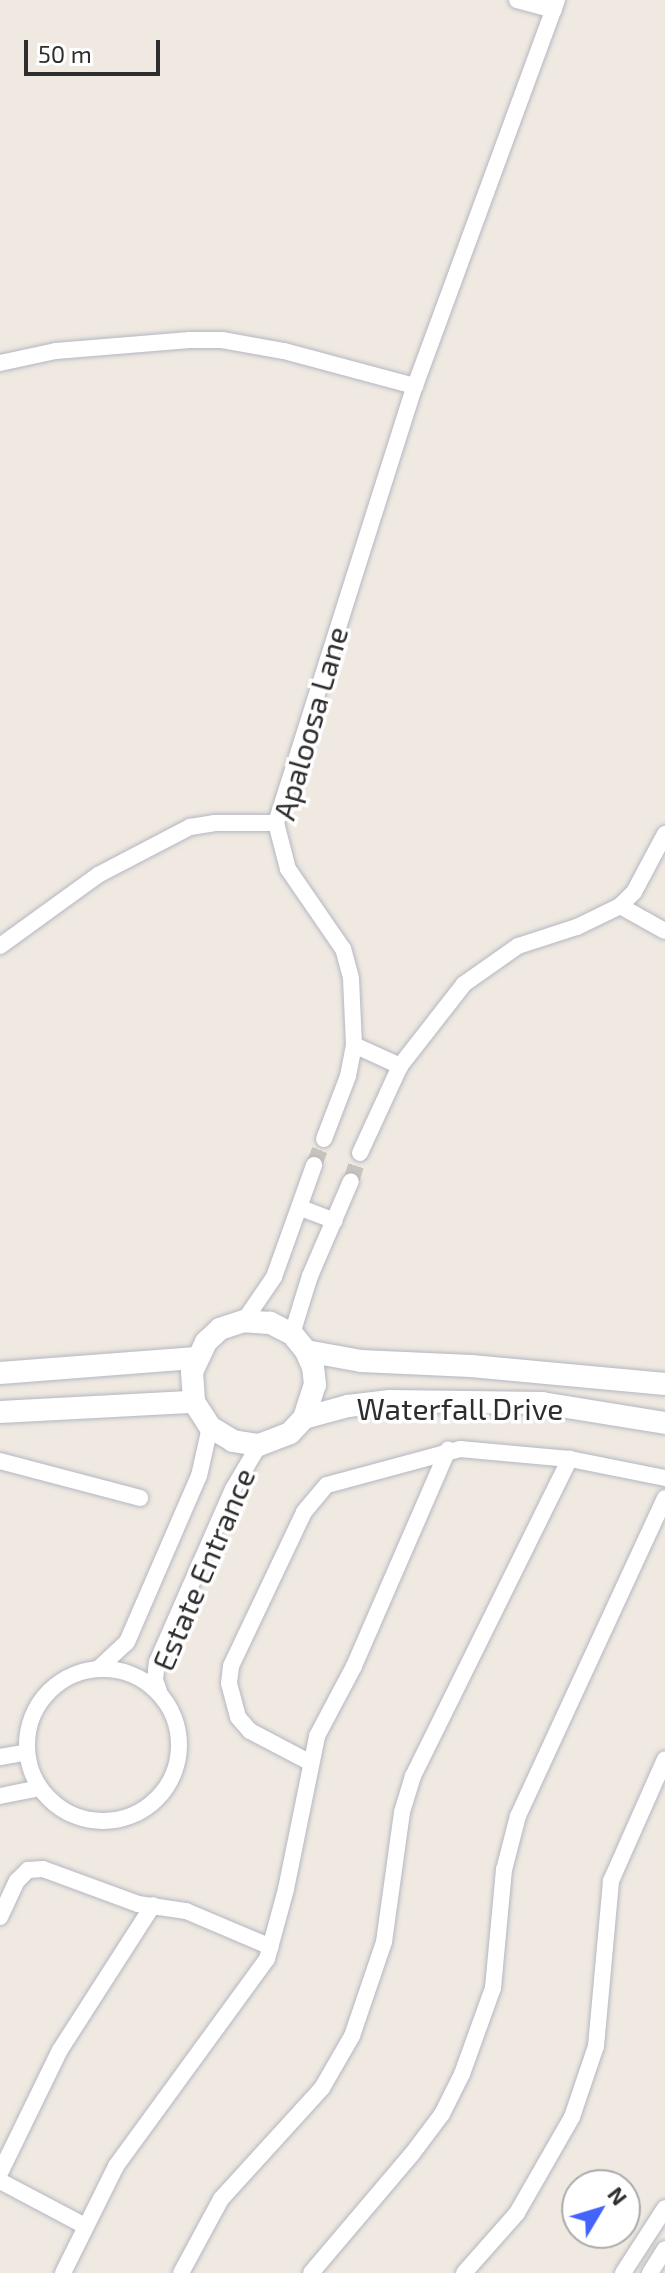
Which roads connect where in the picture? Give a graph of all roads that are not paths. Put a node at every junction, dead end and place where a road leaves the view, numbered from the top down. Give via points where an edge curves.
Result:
1 (517, 0) edge
2 (556, 5) edge
3 (0, 363) edge
4 (415, 386) junction
5 (276, 823) junction
6 (665, 834) edge
7 (620, 906) junction
8 (665, 931) edge
9 (0, 946) edge
10 (354, 1045) junction
11 (400, 1066) junction
12 (324, 1139) tunnel mouth
13 (360, 1153) tunnel mouth
14 (314, 1165) tunnel mouth
15 (351, 1181) tunnel mouth
16 (301, 1208) junction
17 (335, 1221) junction
18 (244, 1321) junction
19 (299, 1343) junction
20 (196, 1358) junction
21 (0, 1373) edge
22 (665, 1384) edge
23 (194, 1402) junction
24 (0, 1412) edge
25 (304, 1418) junction
26 (665, 1423) edge
27 (210, 1427) junction
28 (259, 1445) junction
29 (448, 1450) junction
30 (570, 1459) junction
31 (0, 1461) edge
32 (665, 1478) edge
33 (140, 1498) dead end
34 (665, 1498) edge
35 (99, 1668) junction
36 (160, 1694) junction
37 (27, 1752) junction
38 (0, 1757) edge
39 (665, 1759) edge
40 (311, 1763) junction
41 (40, 1788) junction
42 (0, 1796) edge
43 (153, 1905) junction
44 (0, 1917) edge
45 (271, 1947) junction
46 (0, 2173) edge
47 (0, 2181) edge
48 (665, 2208) edge
49 (85, 2226) junction
50 (665, 2249) edge
51 (63, 2273) edge
52 (181, 2273) edge
53 (311, 2273) edge
54 (464, 2273) edge
55 (623, 2273) edge
56 (650, 2273) edge

1 - 2 street
2 - 4 street, Apaloosa Lane
3 - 4 street via 56,351 222,340
4 - 5 street, Apaloosa Lane
5 - 9 street via 190,827 98,875
5 - 10 street, Apaloosa Lane via 288,869 348,960
6 - 7 street via 634,892
7 - 8 street
7 - 11 street via 501,954 464,984
10 - 11 street
10 - 12 street, Apaloosa Lane
11 - 13 street
14 - 16 street
15 - 17 street
16 - 17 street
16 - 18 street via 274,1277
17 - 19 street via 310,1276
18 - 19 main road via 270,1323
18 - 20 main road via 220,1329
19 - 22 main road, Waterfall Drive via 361,1361
19 - 25 main road via 315,1385
20 - 21 main road
20 - 23 main road
23 - 24 main road
23 - 27 main road
25 - 26 main road, Waterfall Drive via 390,1401 512,1402
25 - 28 main road via 290,1433
27 - 28 main road via 233,1441
27 - 35 street, Estate Entrance via 199,1476 127,1642
28 - 36 street, Estate Entrance via 233,1489 162,1648 154,1673
29 - 30 street
29 - 40 street via 354,1666 317,1736
29 - 40 street via 355,1474 314,1496 231,1666 229,1683 238,1717 259,1737
30 - 32 street
30 - 52 street via 413,1776 402,1812 384,1942 352,2036 322,2088 221,2199
31 - 33 street
34 - 53 street via 518,1816 504,1870 493,1988 462,2074 442,2114 405,2164
35 - 36 street via 134,1675
35 - 37 street via 65,1678 40,1701 29,1726
36 - 41 street via 175,1720 179,1742 173,1774 155,1801 127,1817 95,1821 73,1815
37 - 38 street
37 - 41 street
39 - 54 street via 611,1881 596,2046 572,2117 517,2213
40 - 45 street
41 - 42 street
43 - 44 street via 34,1869 17,1881
43 - 45 street via 186,1911
43 - 46 street via 60,2050
45 - 49 street via 250,1984 124,2153
47 - 49 street
48 - 55 street
49 - 51 street
50 - 56 street

